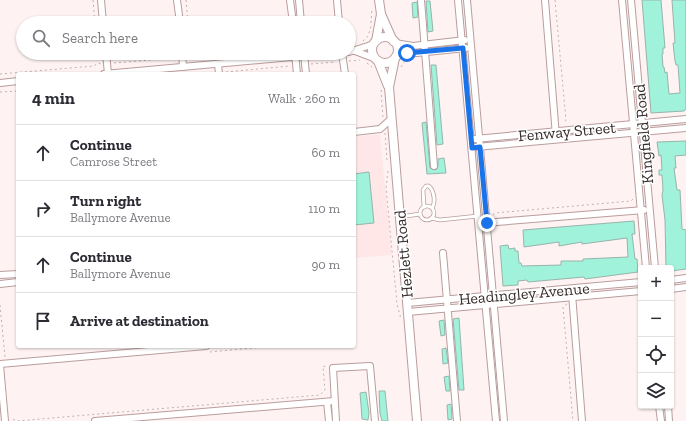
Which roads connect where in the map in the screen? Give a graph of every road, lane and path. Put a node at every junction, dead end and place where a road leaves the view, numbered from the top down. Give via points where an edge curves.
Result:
1 (93, 0) edge
2 (101, 0) edge
3 (178, 0) edge
4 (186, 0) edge
5 (290, 0) edge
6 (299, 0) edge
7 (337, 0) edge
8 (380, 0) edge
9 (421, 0) edge
10 (458, 0) edge
11 (467, 0) edge
12 (545, 0) edge
13 (555, 0) edge
14 (622, 0) edge
15 (631, 0) edge
16 (372, 6) dead end
17 (381, 14) junction
18 (94, 16) edge
19 (102, 16) edge
20 (179, 16) edge
21 (187, 16) edge
22 (291, 16) edge
23 (300, 16) edge
24 (338, 16) edge
25 (470, 39) junction
26 (462, 40) junction
27 (394, 42) junction
28 (375, 43) junction
29 (425, 45) junction
30 (471, 47) junction
31 (363, 48) junction
32 (463, 48) junction
33 (356, 50) edge
34 (356, 52) edge
35 (426, 52) junction
36 (396, 57) junction
37 (107, 60) edge
38 (137, 60) edge
39 (182, 60) edge
40 (253, 60) edge
41 (296, 60) edge
42 (304, 60) edge
43 (377, 60) junction
44 (344, 62) junction
45 (98, 63) joint
46 (218, 64) junction
47 (107, 65) junction
48 (305, 65) junction
49 (297, 66) junction
50 (183, 67) junction
51 (376, 71) dead end
52 (24, 72) edge
53 (108, 72) edge
54 (146, 72) edge
55 (219, 72) edge
56 (236, 72) edge
57 (298, 72) edge
58 (306, 72) edge
59 (345, 72) edge
60 (16, 73) edge
61 (0, 74) edge
62 (16, 81) edge
63 (0, 83) edge
64 (385, 87) junction
65 (16, 91) edge
66 (0, 92) edge
67 (391, 119) junction
68 (686, 119) edge
69 (564, 123) junction
70 (642, 124) junction
71 (568, 125) dead end
72 (633, 125) junction
73 (382, 128) junction
74 (686, 128) edge
75 (356, 132) edge
76 (556, 132) junction
77 (642, 133) junction
78 (634, 134) junction
79 (479, 138) junction
80 (472, 139) junction
81 (556, 140) junction
82 (480, 147) junction
83 (472, 148) junction
84 (434, 166) dead end
85 (635, 198) dead end
86 (424, 206) junction
87 (432, 208) junction
88 (650, 210) junction
89 (640, 211) junction
90 (420, 214) junction
91 (478, 216) junction
92 (400, 217) junction
93 (491, 217) dead end
94 (431, 218) junction
95 (478, 223) junction
96 (487, 223) junction
97 (443, 253) dead end
98 (646, 265) edge
99 (655, 265) edge
100 (16, 274) edge
101 (0, 275) edge
102 (686, 278) edge
103 (674, 280) edge
104 (16, 282) edge
105 (638, 282) edge
106 (0, 284) edge
107 (686, 287) edge
108 (571, 289) junction
109 (674, 289) edge
110 (638, 291) edge
111 (493, 295) junction
112 (485, 296) junction
113 (572, 297) junction
114 (447, 299) junction
115 (494, 304) junction
116 (485, 305) junction
117 (408, 307) junction
118 (447, 307) junction
119 (401, 323) dead end
120 (183, 348) edge
121 (0, 364) edge
122 (333, 368) junction
123 (334, 401) junction
124 (327, 402) junction
125 (659, 409) edge
126 (668, 409) edge
127 (14, 419) dead end
128 (5, 421) edge
129 (95, 421) edge
130 (329, 421) edge
131 (336, 421) edge
132 (375, 421) edge
133 (417, 421) edge
134 (457, 421) edge
135 (496, 421) edge
136 (504, 421) edge
137 (573, 421) edge
138 (582, 421) edge
139 (661, 421) edge
140 (669, 421) edge

1 - 18 path
2 - 19 street
3 - 20 street
4 - 21 path
5 - 22 street
6 - 23 street
7 - 24 street
8 - 17 main road
9 - 29 street
10 - 26 street
11 - 25 street
12 - 76 street
13 - 69 path via 566,120
14 - 72 street, Kingfield Road
15 - 70 street, Kingfield Road
16 - 31 path via 371,26 368,36 363,41
17 - 27 main road
17 - 28 main road
25 - 26 street
25 - 30 street
26 - 29 street
26 - 32 street
27 - 28 main road via 383,38
27 - 29 street via 413,46
27 - 36 main road via 398,47
28 - 31 street
28 - 43 main road via 372,53
29 - 35 street
30 - 32 street
30 - 79 street
31 - 33 street
32 - 35 street
32 - 80 street
34 - 43 street
35 - 36 street
35 - 84 street
36 - 43 main road via 387,63
36 - 64 main road, Hezlett Road
37 - 47 street
38 - 47 path
39 - 50 street
40 - 46 street
41 - 49 street
42 - 48 street
43 - 64 main road, Hezlett Road
44 - 48 path
44 - 51 path via 364,61
44 - 59 street
45 - 47 path
45 - 52 path via 94,66
46 - 50 street
46 - 55 street
47 - 53 street
48 - 58 street
49 - 56 path
49 - 57 street
50 - 54 street
60 - 61 path
62 - 63 street
64 - 67 main road, Hezlett Road
64 - 73 path
65 - 66 path
67 - 73 street
67 - 92 main road, Hezlett Road
68 - 70 street, Fenway Street
69 - 71 path
69 - 76 path
70 - 72 street, Fenway Street
70 - 77 street, Kingfield Road
72 - 76 street, Fenway Street
72 - 78 street, Kingfield Road
73 - 75 street
73 - 119 path via 388,172 386,187 395,284
74 - 77 street, Fenway Street
76 - 79 street, Fenway Street
76 - 81 street
77 - 78 street, Fenway Street
77 - 88 street, Kingfield Road
78 - 81 street, Fenway Street
78 - 89 street, Kingfield Road
79 - 80 street, Fenway Street
79 - 82 street
80 - 83 street
81 - 82 street, Fenway Street
82 - 83 street, Fenway Street
82 - 96 street
83 - 91 street
85 - 93 path via 631,201 495,213
86 - 87 lane
86 - 87 lane via 423,190 428,186 433,192
86 - 90 lane
87 - 94 lane via 434,213
88 - 89 street
88 - 99 street, Kingfield Road
89 - 96 street
89 - 98 street, Kingfield Road
90 - 92 lane
90 - 94 lane via 424,219
91 - 94 lane via 440,220
91 - 95 street
92 - 117 main road, Hezlett Road
95 - 96 street
95 - 112 street
96 - 111 street
97 - 114 street
100 - 101 street
102 - 103 street
104 - 106 street
105 - 108 street, Headingley Avenue
107 - 109 street
108 - 111 street, Headingley Avenue
108 - 113 street
110 - 113 street, Headingley Avenue
111 - 112 street, Headingley Avenue
111 - 115 street
112 - 114 street, Headingley Avenue
112 - 116 street
113 - 115 street, Headingley Avenue
113 - 137 path via 563,307
113 - 138 street
114 - 117 street, Headingley Avenue
114 - 118 street
115 - 116 street, Headingley Avenue
115 - 136 street
116 - 118 street, Headingley Avenue
116 - 135 street
117 - 118 street, Headingley Avenue
117 - 133 main road, Hezlett Road
118 - 134 street
120 - 121 street
121 - 128 street
122 - 123 street
122 - 127 path via 323,366 325,390 320,395 17,421
122 - 132 street via 370,366
123 - 124 street
123 - 131 street
124 - 129 street
124 - 130 street
125 - 139 street
126 - 140 street

